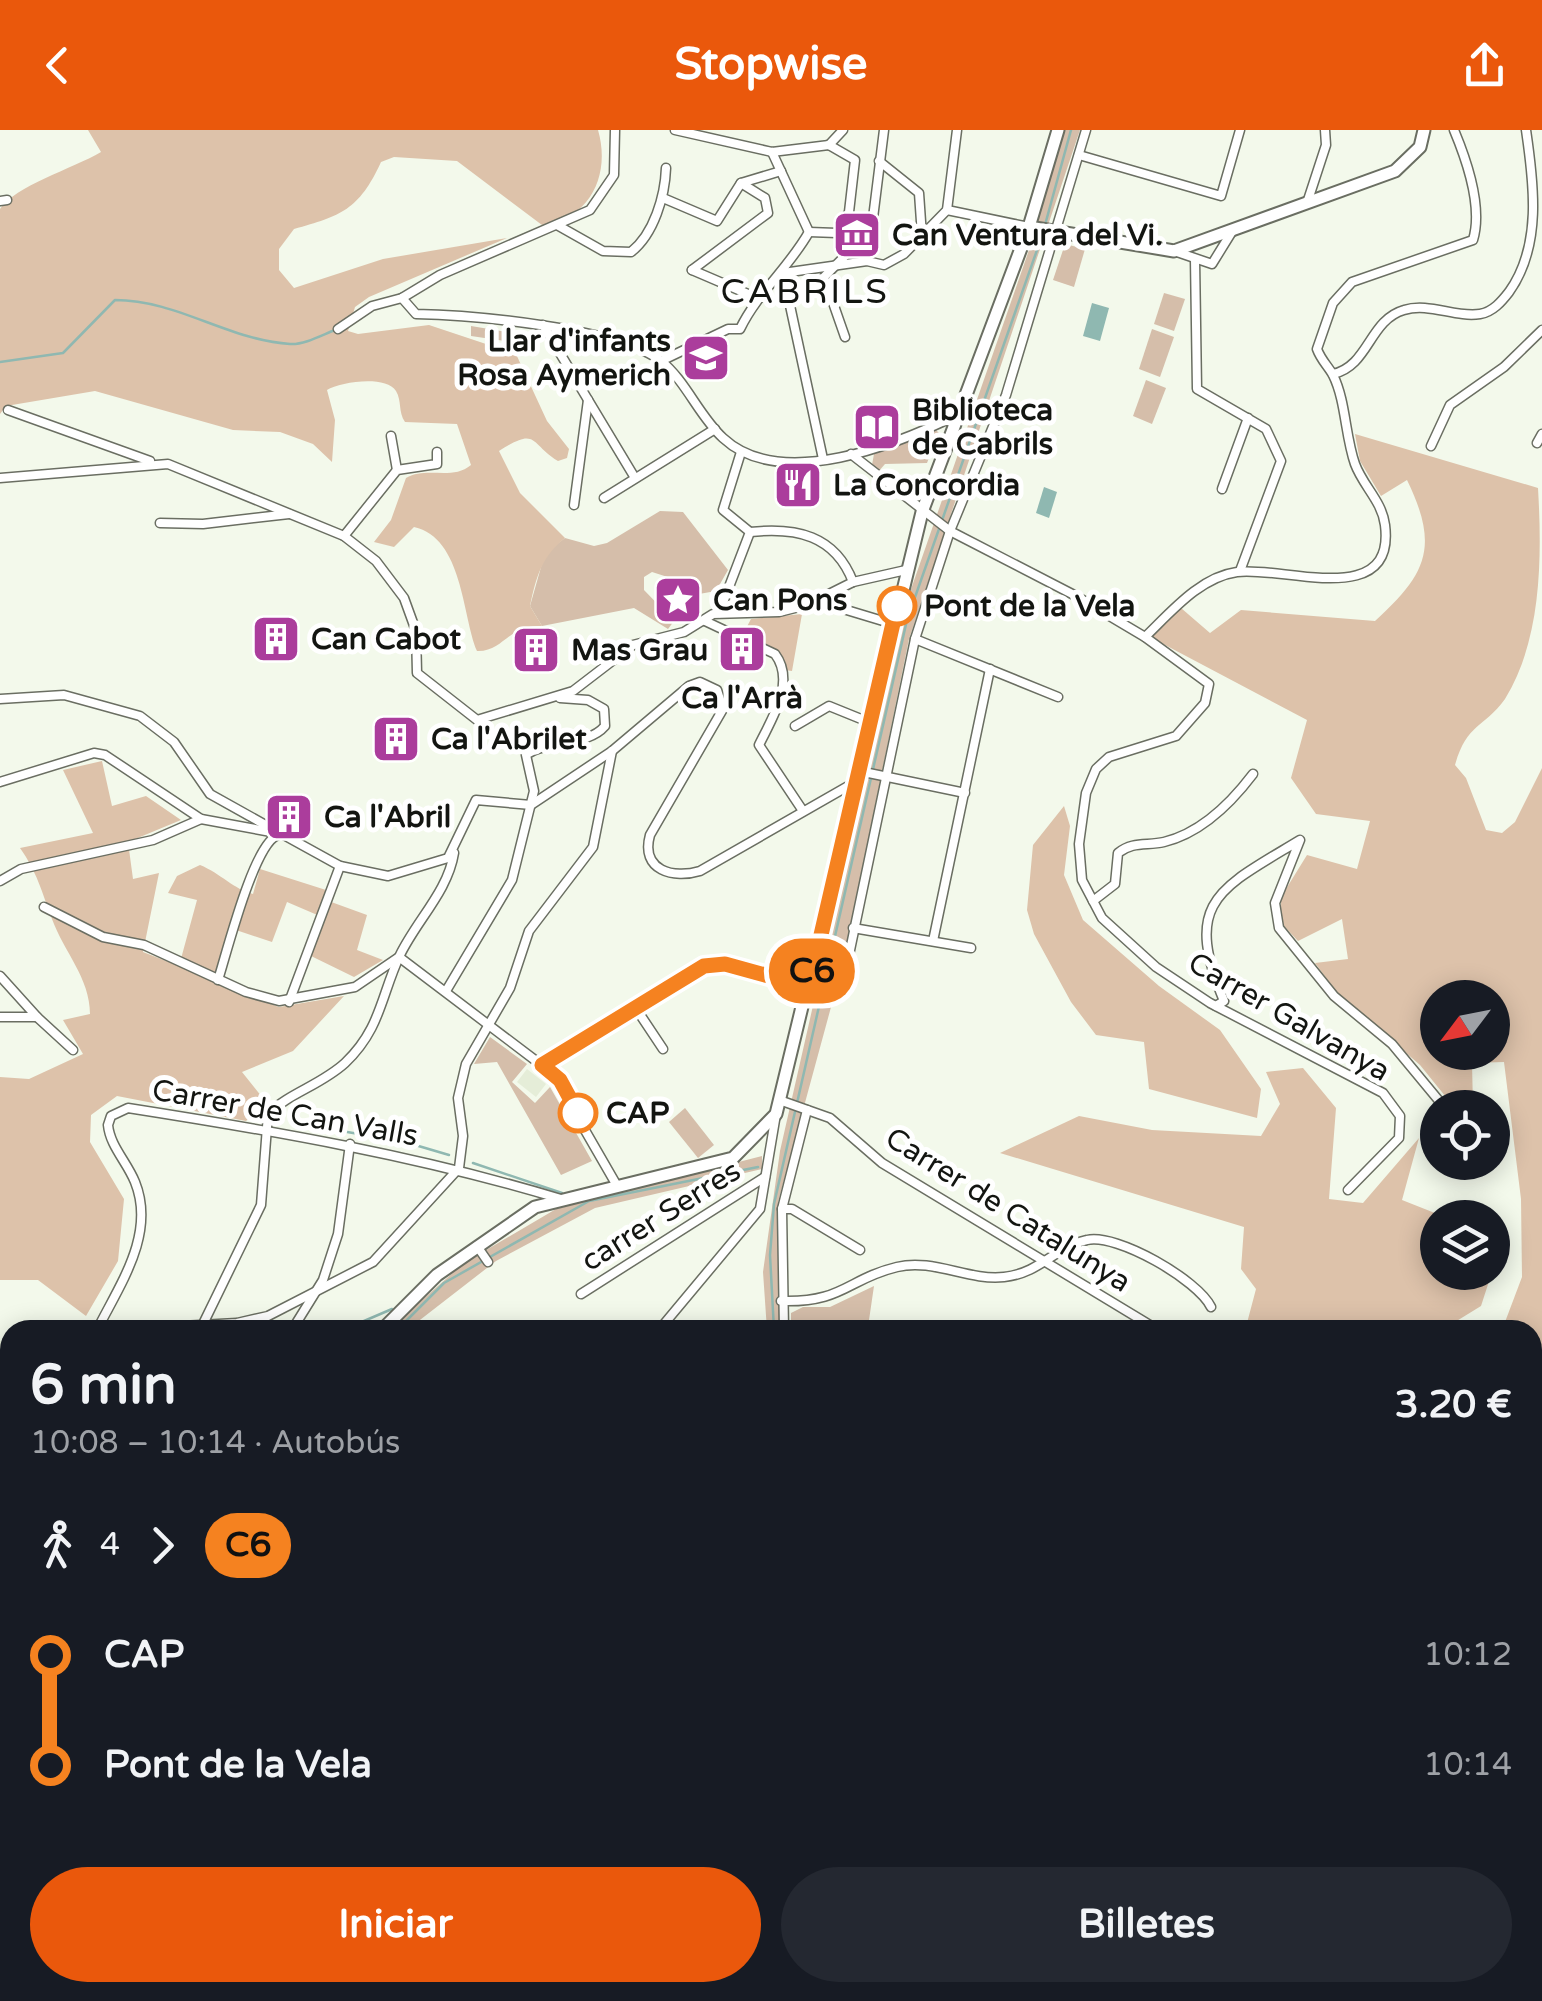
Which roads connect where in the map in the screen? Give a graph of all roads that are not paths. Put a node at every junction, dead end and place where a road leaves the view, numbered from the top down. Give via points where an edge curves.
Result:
1 (616, 130) edge
2 (675, 130) edge
3 (842, 130) edge
4 (884, 130) edge
5 (957, 130) edge
6 (1058, 130) edge
7 (1086, 130) edge
8 (1240, 130) edge
9 (1324, 130) edge
10 (1424, 130) edge
11 (1454, 130) edge
12 (1526, 130) edge
13 (829, 146) junction
14 (772, 152) junction
15 (1080, 155) junction
16 (880, 161) junction
17 (666, 168) dead end
18 (781, 171) junction
19 (741, 183) junction
20 (663, 198) junction
21 (1308, 200) junction
22 (948, 210) junction
23 (557, 225) junction
24 (1032, 228) junction
25 (1233, 230) junction
26 (1054, 231) junction
27 (809, 232) junction
28 (922, 236) junction
29 (1174, 251) junction
30 (779, 259) dead end
31 (1195, 259) junction
32 (786, 269) junction
33 (826, 270) junction
34 (402, 298) junction
35 (755, 298) junction
36 (543, 325) junction
37 (338, 329) dead end
38 (1542, 330) edge
39 (845, 337) dead end
40 (661, 361) junction
41 (1332, 374) junction
42 (588, 399) junction
43 (8, 410) dead end
44 (963, 412) junction
45 (1248, 418) junction
46 (716, 430) junction
47 (391, 436) dead end
48 (1431, 446) dead end
49 (437, 452) dead end
50 (741, 452) junction
51 (856, 455) junction
52 (823, 459) junction
53 (155, 463) junction
54 (396, 470) junction
55 (0, 478) edge
56 (635, 478) junction
57 (1222, 488) dead end
58 (604, 498) dead end
59 (574, 505) dead end
60 (292, 514) junction
61 (926, 515) junction
62 (160, 524) dead end
63 (947, 529) junction
64 (750, 532) junction
65 (344, 536) junction
66 (906, 570) junction
67 (1240, 571) junction
68 (852, 582) junction
69 (826, 595) junction
70 (719, 612) junction
71 (701, 622) junction
72 (892, 624) junction
73 (1145, 637) junction
74 (915, 640) junction
75 (990, 669) junction
76 (1058, 696) dead end
77 (558, 697) junction
78 (0, 699) edge
79 (872, 723) junction
80 (795, 726) dead end
81 (612, 750) junction
82 (1252, 774) dead end
83 (860, 775) junction
84 (882, 778) junction
85 (0, 782) edge
86 (965, 793) junction
87 (531, 805) junction
88 (803, 811) junction
89 (201, 818) junction
90 (282, 834) junction
91 (455, 850) junction
92 (340, 866) junction
93 (0, 881) edge
94 (1093, 901) junction
95 (44, 907) dead end
96 (853, 928) junction
97 (932, 941) junction
98 (971, 948) dead end
99 (849, 955) dead end
100 (399, 957) junction
101 (0, 976) edge
102 (218, 980) junction
103 (809, 987) junction
104 (446, 991) junction
105 (289, 1002) junction
106 (1216, 1006) junction
107 (636, 1007) junction
108 (38, 1017) junction
109 (0, 1018) edge
110 (486, 1024) junction
111 (664, 1049) dead end
112 (73, 1050) dead end
113 (542, 1065) junction
114 (1429, 1090) edge
115 (785, 1102) junction
116 (804, 1109) junction
117 (776, 1114) junction
118 (264, 1132) junction
119 (350, 1144) junction
120 (459, 1168) junction
121 (765, 1176) junction
122 (616, 1184) junction
123 (1348, 1190) dead end
124 (561, 1199) junction
125 (782, 1209) junction
126 (479, 1250) junction
127 (860, 1250) dead end
128 (488, 1262) dead end
129 (1050, 1262) junction
130 (310, 1294) junction
131 (581, 1294) dead end
132 (781, 1300) junction
133 (1211, 1307) dead end
134 (101, 1320) edge
135 (205, 1320) edge
136 (247, 1320) edge
137 (297, 1320) edge
138 (392, 1320) edge
139 (667, 1320) edge
140 (783, 1320) edge
141 (1142, 1320) edge

1 - 23 street via 617,158 606,192 590,210
2 - 14 street
3 - 13 street
4 - 16 street
5 - 22 street
6 - 24 street
7 - 15 street
8 - 15 street via 1221,196
9 - 21 street via 1326,144
10 - 21 street via 1420,147 1395,171
11 - 41 street via 1478,223 1472,240 1352,282 1334,303 1317,349
12 - 41 street via 1536,226 1520,280 1479,315 1402,310 1385,320 1360,358
13 - 14 street
13 - 27 street via 855,160 848,212 839,231
14 - 18 street
15 - 26 street
16 - 28 street via 919,193
16 - 33 street via 870,242
17 - 20 street
18 - 19 street
18 - 27 street
19 - 20 street via 717,221
19 - 35 street via 765,198 768,213 692,270
20 - 23 street via 638,246 622,254 602,251
21 - 25 street
22 - 24 street
22 - 28 street
23 - 34 street via 440,274
24 - 26 street
24 - 44 street
25 - 29 street
25 - 31 street via 1212,264
26 - 29 street
26 - 63 street via 1006,395
27 - 32 street
28 - 33 street via 890,264 867,261
29 - 31 street
30 - 32 street
31 - 45 street via 1198,388
32 - 33 street
32 - 35 street
32 - 52 street
33 - 39 street
34 - 36 street via 416,314
34 - 37 street via 372,306
35 - 40 street via 740,330
36 - 40 street
36 - 42 street
38 - 48 street via 1504,368 1450,405
40 - 46 street
41 - 67 street via 1354,462 1384,517 1380,554 1354,578
42 - 56 street
42 - 59 street
43 - 53 street
44 - 51 street
44 - 61 street
45 - 57 street
45 - 67 street via 1271,434 1280,461
46 - 50 street
46 - 56 street
47 - 54 street
49 - 54 street via 437,464
50 - 52 street via 776,464
50 - 64 street via 723,510
51 - 52 street
51 - 61 street
53 - 55 street
53 - 60 street
54 - 65 street
56 - 58 street
60 - 62 street
60 - 65 street
61 - 63 street
61 - 66 street
63 - 73 street
63 - 74 street
64 - 68 street via 825,540
64 - 70 street
65 - 77 street via 376,561 404,598 416,632 416,666 427,685 477,720
66 - 68 street
66 - 72 street
67 - 73 street via 1186,597
68 - 69 street
69 - 70 street via 779,612
69 - 72 street via 830,605
70 - 71 street
71 - 77 street via 633,645
71 - 88 street via 781,662 782,693 759,745
72 - 79 street
73 - 94 street, Carrer Galvanya via 1203,676 1208,697 1168,742 1110,757 1090,779 1079,844 1082,880
74 - 75 street
74 - 84 street
75 - 76 street
75 - 86 street
77 - 87 street via 598,703 605,726 594,736 526,754
78 - 90 street via 64,695 140,716 174,742 210,794
79 - 80 street via 829,706
79 - 83 street
81 - 87 street
81 - 88 street via 689,686 709,684 722,697 720,720 648,843 652,862 671,876 700,871
81 - 110 street via 594,848 536,920 510,988
82 - 94 street via 1211,818 1164,842 1125,847 1118,853 1115,884
83 - 84 street
83 - 88 street
83 - 103 street
84 - 86 street
84 - 96 street
85 - 89 street via 94,753
86 - 97 street
87 - 91 street via 476,800
87 - 104 street via 512,880
89 - 90 street
89 - 93 street via 153,840 21,869
90 - 92 street
90 - 102 street via 260,852
91 - 92 street via 434,866 388,876
91 - 100 street via 451,873
92 - 105 street
94 - 106 street, Carrer Galvanya via 1102,918 1156,967
95 - 102 street via 102,937 144,946
96 - 97 street
96 - 99 street
97 - 98 street
100 - 104 street
100 - 105 street via 355,987
100 - 118 street via 381,1015 365,1039 320,1082 274,1108
101 - 108 street
102 - 105 street
103 - 107 street via 714,963
103 - 115 street
104 - 110 street
106 - 114 street via 1224,1001 1213,980 1205,931 1226,884 1300,840 1275,902 1279,928 1334,996 1392,1044
106 - 123 street, Carrer Galvanya via 1384,1093 1400,1116 1399,1138
107 - 111 street
107 - 113 street
108 - 109 street
108 - 112 street
110 - 113 street
110 - 120 street via 460,1082
113 - 122 street via 566,1089
115 - 116 street, Carrer de Catalunya
115 - 117 street
116 - 125 street
116 - 129 street, Carrer de Catalunya via 830,1118 882,1164
117 - 121 street
117 - 122 street via 733,1158
118 - 119 street, Carrer de Can Valls
118 - 134 street, Carrer de Can Valls via 128,1108 112,1116 109,1133 135,1182 143,1218 136,1250
118 - 135 street via 261,1205
119 - 120 street, Carrer de Can Valls
119 - 130 street via 338,1234 323,1280
120 - 124 street, Carrer de Can Valls
120 - 130 street via 372,1262
121 - 131 street, carrer Serres
121 - 139 street via 760,1209
122 - 124 street
124 - 126 street via 536,1208
125 - 127 street
125 - 132 street
126 - 128 street
126 - 138 street via 436,1275
129 - 132 street via 1001,1277 898,1266 828,1298
129 - 133 street via 1084,1240 1115,1242 1184,1277
129 - 141 street, Carrer de Catalunya
130 - 136 street
130 - 137 street
132 - 140 street

